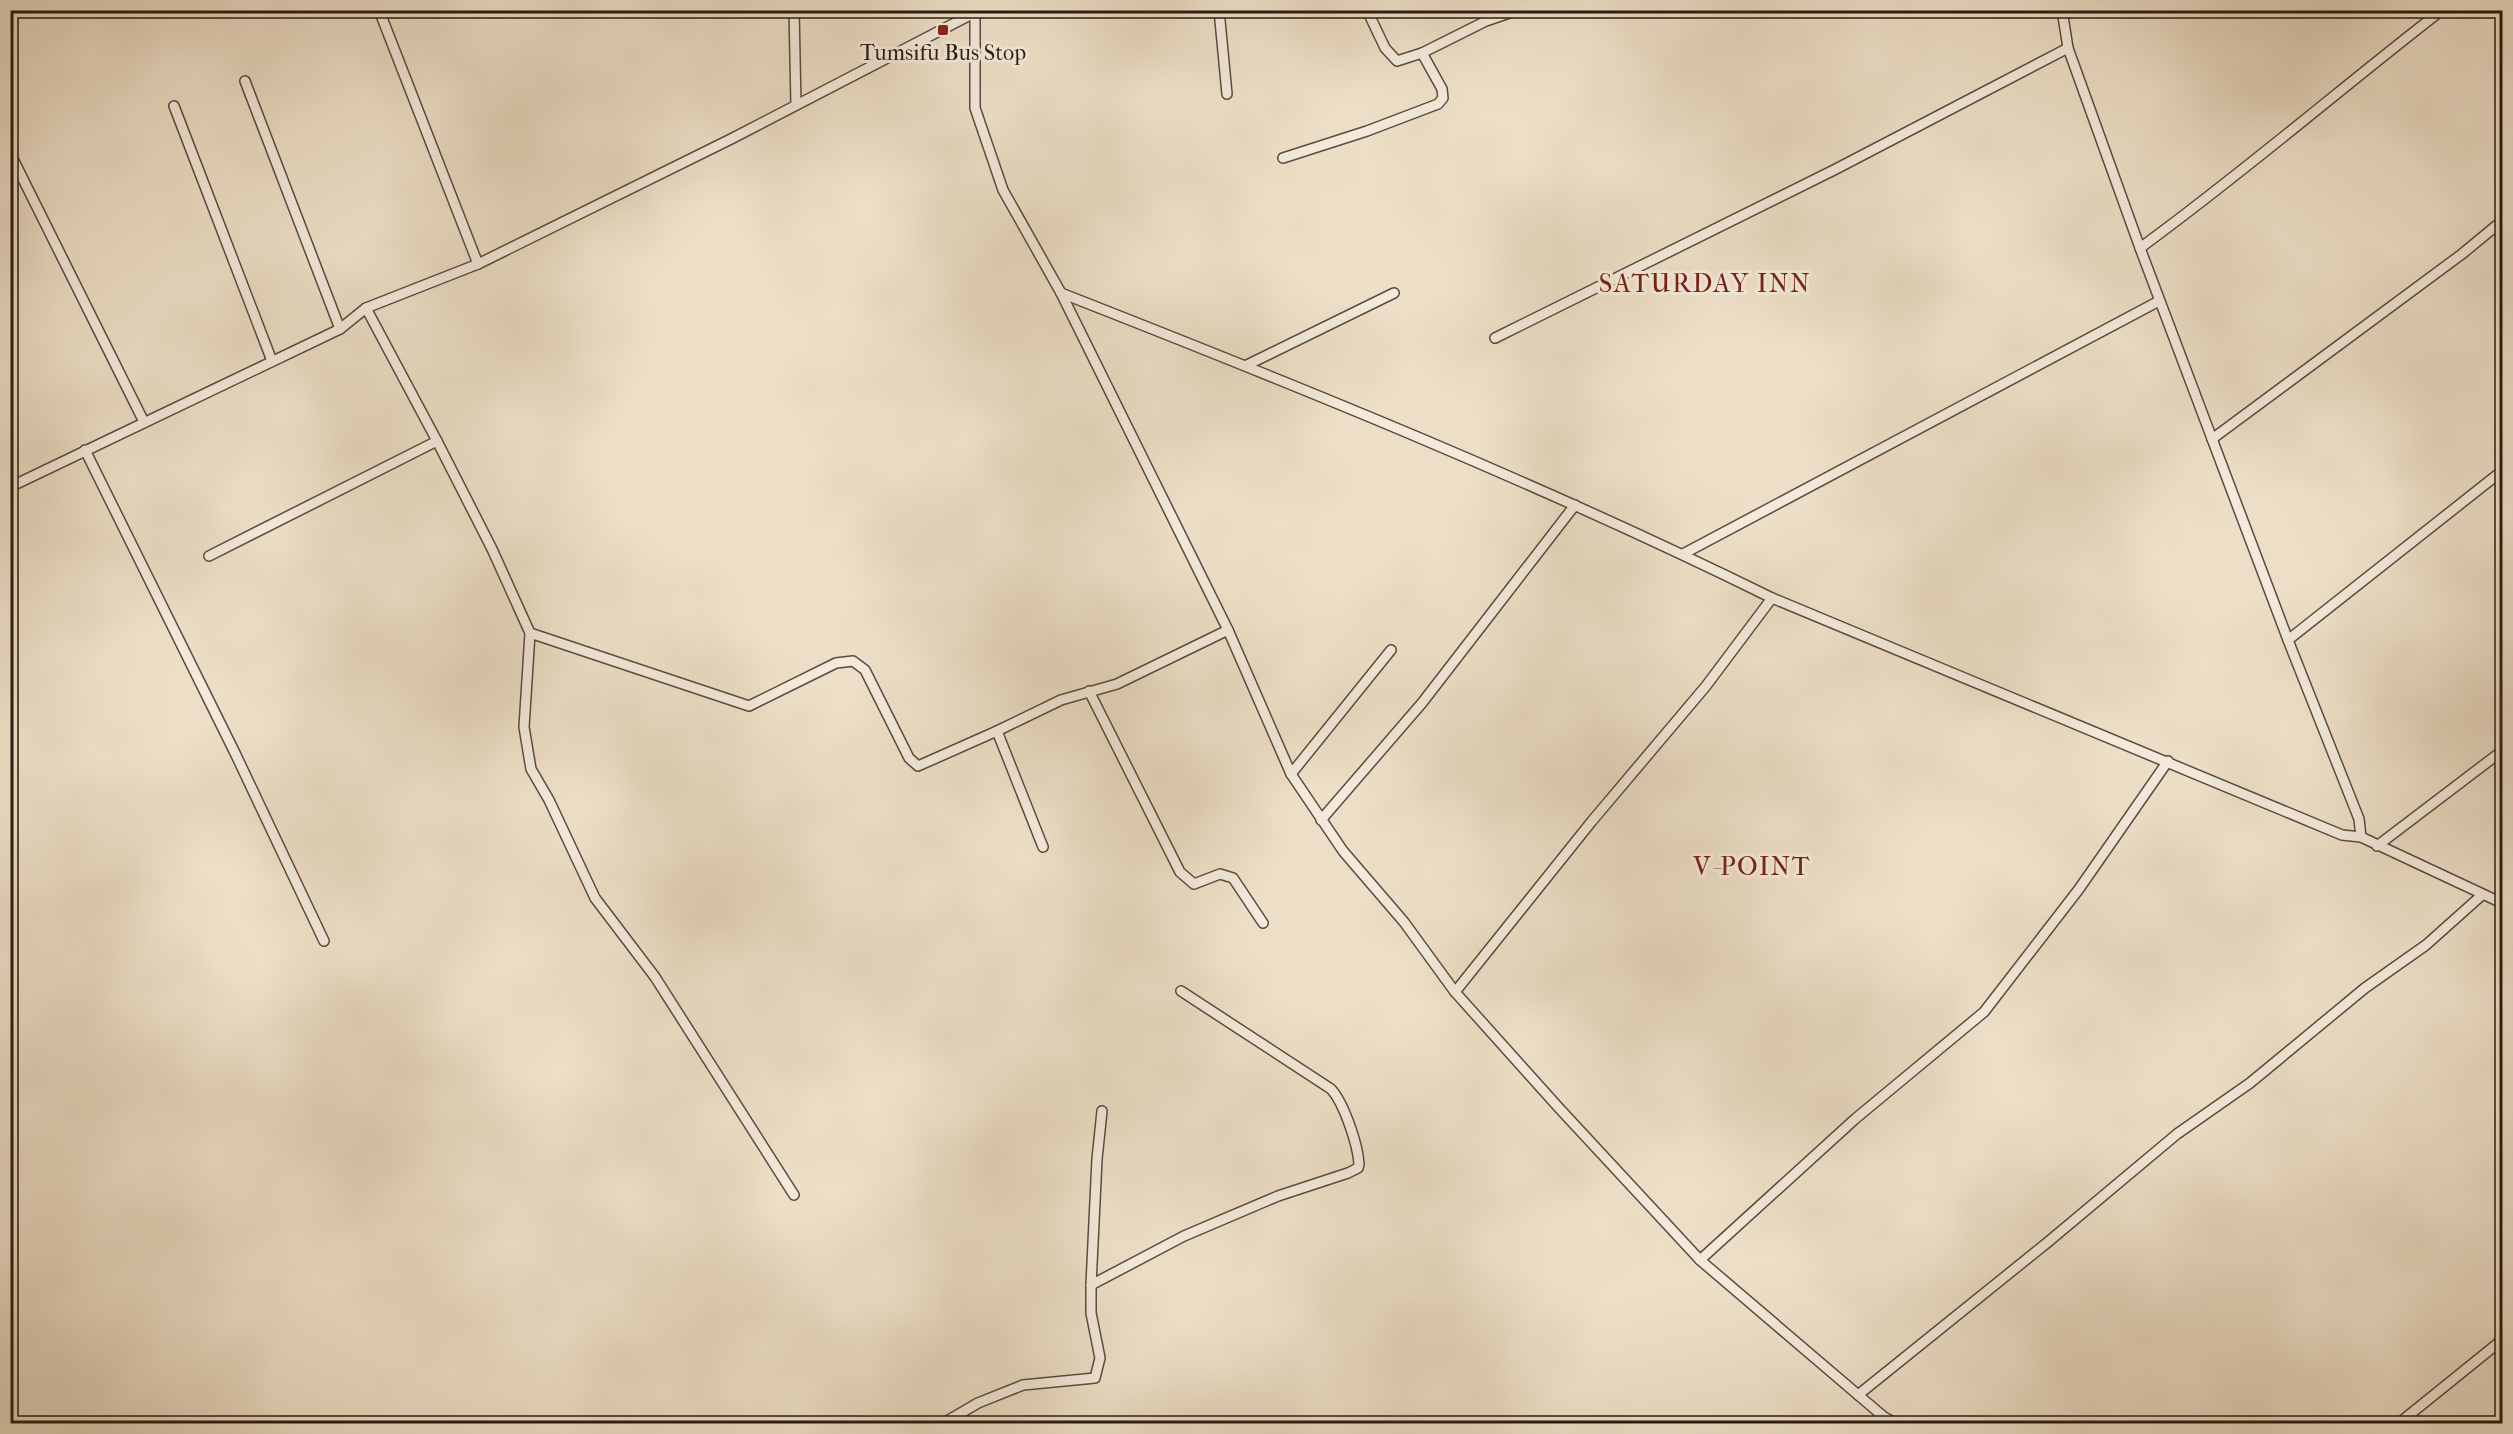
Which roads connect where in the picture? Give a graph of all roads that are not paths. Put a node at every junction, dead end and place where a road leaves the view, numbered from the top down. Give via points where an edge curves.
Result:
1 (379, 10) edge
2 (794, 10) edge
3 (1219, 10) edge
4 (1367, 10) edge
5 (1518, 10) edge
6 (2062, 10) edge
7 (2442, 10) edge
8 (975, 12) edge
9 (2068, 48) junction
10 (1422, 53) junction
11 (245, 81) dead end
12 (1227, 94) dead end
13 (796, 105) junction
14 (174, 106) dead end
15 (10, 153) edge
16 (1283, 158) dead end
17 (2502, 221) edge
18 (2140, 248) junction
19 (478, 264) junction
20 (1061, 293) junction
21 (1394, 293) dead end
22 (2159, 301) junction
23 (366, 308) junction
24 (340, 329) junction
25 (1496, 338) dead end
26 (272, 361) junction
27 (1247, 366) junction
28 (144, 422) junction
29 (2212, 439) junction
30 (437, 441) junction
31 (85, 450) junction
32 (2502, 471) edge
33 (10, 486) edge
34 (1575, 505) junction
35 (1683, 554) junction
36 (209, 556) dead end
37 (1772, 598) junction
38 (1228, 630) junction
39 (530, 633) junction
40 (2288, 640) junction
41 (1391, 650) dead end
42 (1089, 691) junction
43 (997, 731) junction
44 (2502, 751) edge
45 (2168, 761) junction
46 (1291, 774) junction
47 (1321, 820) junction
48 (2361, 837) junction
49 (2377, 846) junction
50 (1043, 847) dead end
51 (2482, 895) junction
52 (2502, 903) edge
53 (1263, 923) dead end
54 (324, 941) dead end
55 (1181, 991) dead end
56 (1455, 992) junction
57 (1102, 1111) dead end
58 (794, 1195) dead end
59 (1700, 1260) junction
60 (1091, 1285) junction
61 (2502, 1340) edge
62 (1858, 1395) junction
63 (942, 1424) edge
64 (1897, 1424) edge
65 (2398, 1424) edge

1 - 19 street
2 - 13 street
3 - 12 street
4 - 10 street via 1385,48 1397,61
5 - 10 street via 1485,21
6 - 9 street
7 - 18 street
8 - 13 street
8 - 20 street via 975,108 1003,190
9 - 18 street
9 - 25 street via 1834,170
10 - 16 street via 1442,89 1443,98 1438,104
11 - 24 street
13 - 19 street
14 - 26 street
15 - 28 street
17 - 29 street
18 - 22 street
19 - 23 street
20 - 27 street
20 - 38 street
21 - 27 street
22 - 29 street
22 - 35 street
23 - 24 street
23 - 30 street
24 - 26 street
26 - 28 street
27 - 34 street
28 - 31 street
29 - 40 street
30 - 36 street
30 - 39 street
31 - 33 street
31 - 54 street
32 - 40 street
34 - 35 street
34 - 47 street via 1422,703
35 - 37 street
37 - 45 street
37 - 56 street via 1706,686 1584,830
38 - 42 street via 1117,684
38 - 46 street
39 - 43 street via 749,706 836,663 853,661 864,670 909,759 918,766
39 - 58 street via 524,727 531,769 595,898 655,977
40 - 48 street via 2359,819
41 - 46 street
42 - 43 street via 1038,709
42 - 53 street via 1180,872 1194,884 1220,874 1233,878
43 - 50 street
44 - 49 street
45 - 48 street via 2342,835
45 - 59 street via 2079,889 1984,1012 1854,1119
46 - 47 street
47 - 56 street
48 - 49 street
49 - 51 street
51 - 52 street
51 - 62 street via 2426,945 2365,988 2250,1083 2177,1134
55 - 60 street via 1331,1089 1338,1097 1355,1144 1358,1168 1278,1196 1184,1236
56 - 59 street
57 - 60 street
59 - 62 street
60 - 63 street via 1091,1314 1100,1358 1095,1378 1023,1385 978,1403
61 - 65 street
62 - 64 street

